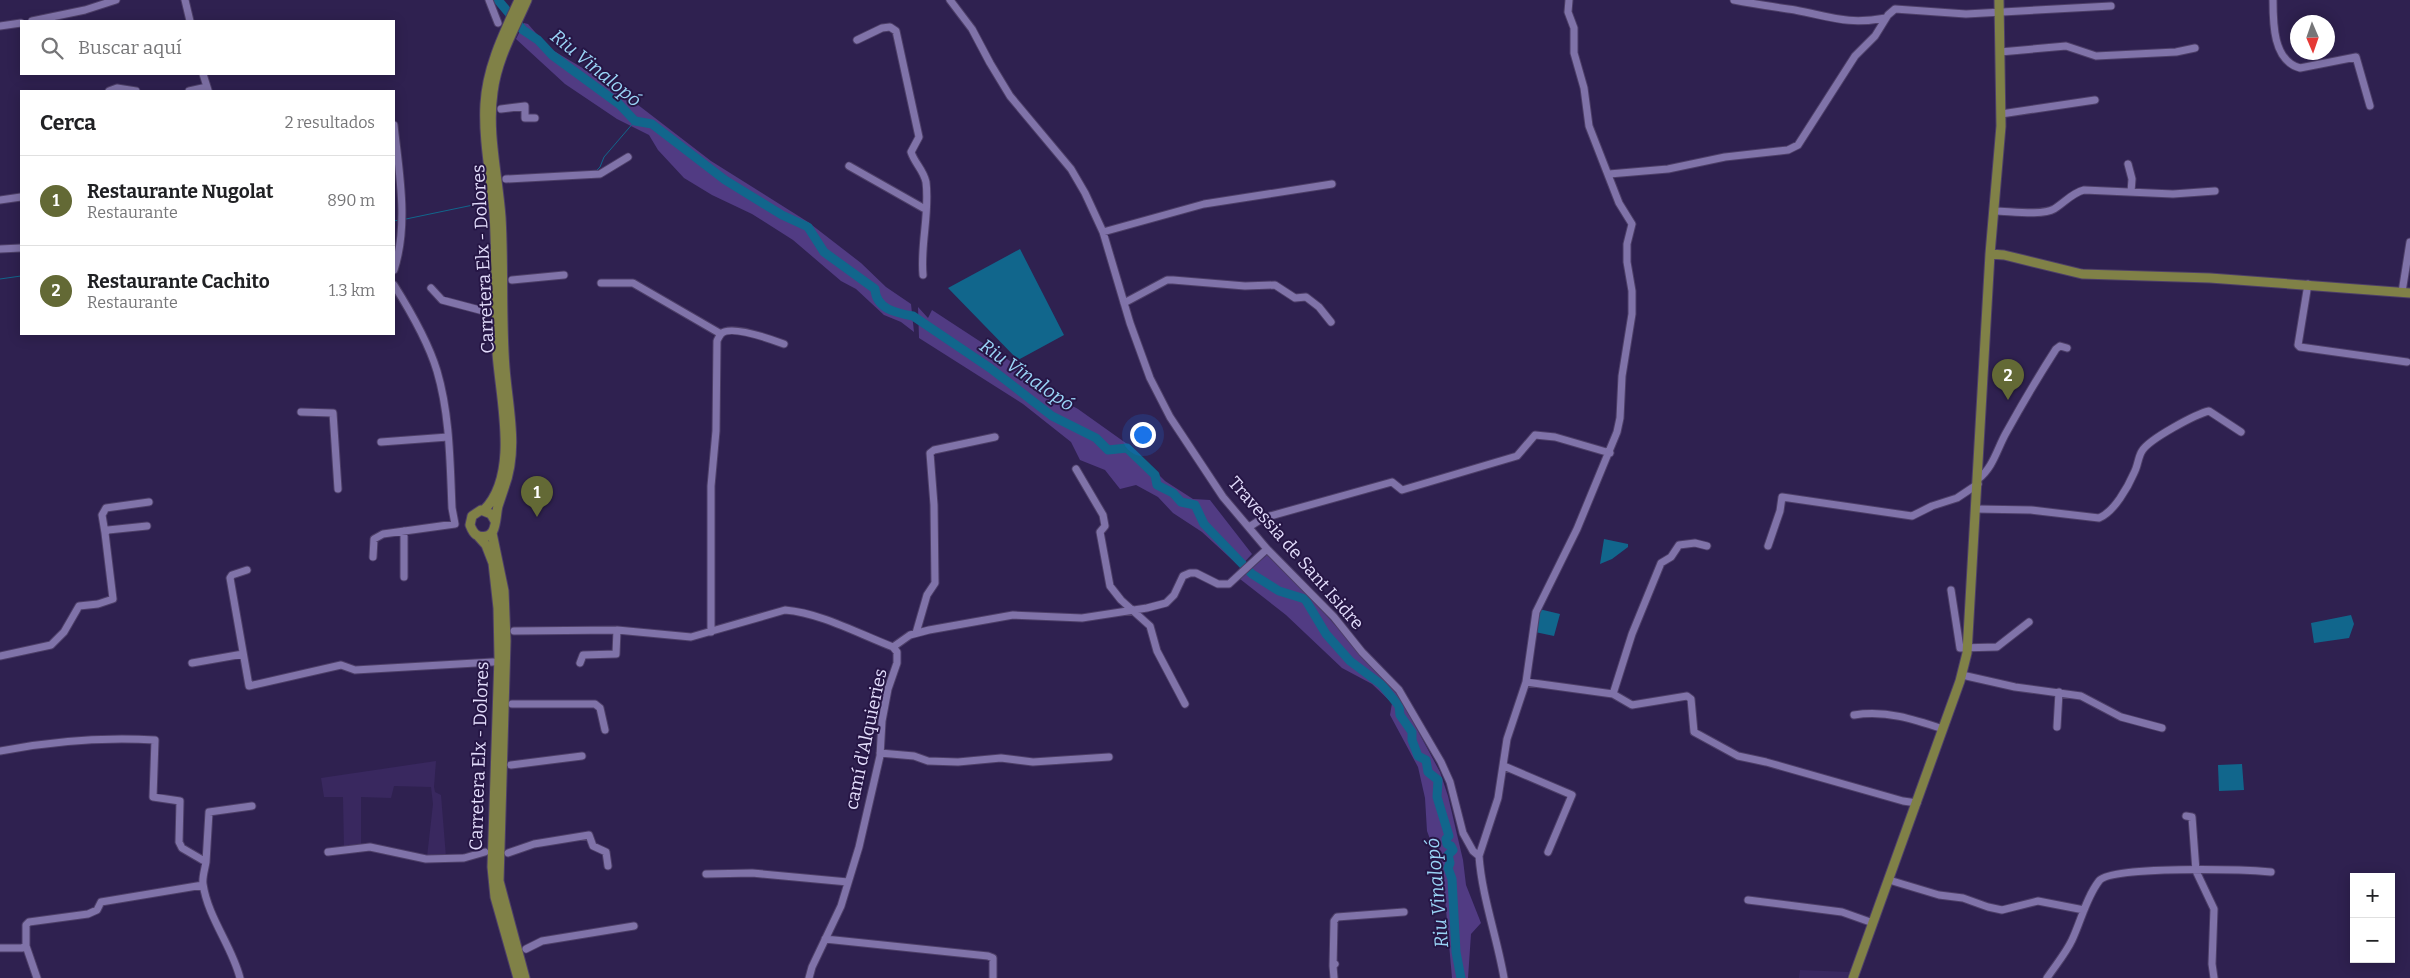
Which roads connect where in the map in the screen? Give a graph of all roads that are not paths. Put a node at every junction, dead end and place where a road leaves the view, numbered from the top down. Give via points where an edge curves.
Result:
1 (116, 0) edge
2 (185, 0) edge
3 (489, 0) edge
4 (950, 0) edge
5 (1568, 0) edge
6 (1734, 0) edge
7 (1999, 0) edge
8 (2273, 0) edge
9 (523, 1) edge
10 (2111, 6) dead end
11 (1999, 12) junction
12 (1886, 18) junction
13 (37, 20) edge
14 (190, 20) edge
15 (20, 23) edge
16 (498, 23) dead end
17 (0, 26) edge
18 (506, 39) junction
19 (857, 40) dead end
20 (2195, 48) dead end
21 (2000, 52) junction
22 (203, 75) edge
23 (208, 89) edge
24 (109, 90) edge
25 (130, 90) edge
26 (2095, 100) dead end
27 (2370, 106) dead end
28 (501, 109) dead end
29 (2001, 114) junction
30 (535, 118) dead end
31 (395, 138) edge
32 (628, 157) dead end
33 (2128, 164) dead end
34 (850, 166) dead end
35 (1609, 174) junction
36 (506, 179) dead end
37 (1332, 184) dead end
38 (2131, 192) junction
39 (2215, 192) dead end
40 (20, 198) edge
41 (0, 200) edge
42 (926, 209) junction
43 (1995, 211) junction
44 (1103, 232) junction
45 (2410, 242) edge
46 (20, 248) edge
47 (0, 249) edge
48 (1990, 254) junction
49 (395, 266) edge
50 (564, 274) dead end
51 (923, 275) dead end
52 (512, 280) dead end
53 (601, 283) dead end
54 (2308, 284) junction
55 (395, 287) edge
56 (431, 288) dead end
57 (2406, 293) edge
58 (1124, 303) junction
59 (491, 313) dead end
60 (1331, 322) dead end
61 (720, 334) junction
62 (784, 344) dead end
63 (2067, 348) dead end
64 (2407, 362) dead end
65 (301, 412) dead end
66 (2241, 432) dead end
67 (448, 437) junction
68 (995, 437) dead end
69 (382, 442) dead end
70 (1610, 453) junction
71 (1076, 469) dead end
72 (1978, 481) junction
73 (338, 489) dead end
74 (149, 502) dead end
75 (1976, 509) junction
76 (484, 510) junction
77 (495, 521) junction
78 (147, 526) dead end
79 (1249, 527) junction
80 (404, 531) junction
81 (105, 533) junction
82 (492, 534) junction
83 (478, 536) junction
84 (1707, 546) dead end
85 (1768, 546) dead end
86 (1267, 549) junction
87 (373, 557) dead end
88 (247, 570) dead end
89 (404, 577) dead end
90 (1951, 590) dead end
91 (1133, 610) junction
92 (2030, 622) dead end
93 (617, 630) junction
94 (514, 631) dead end
95 (711, 632) junction
96 (916, 633) junction
97 (893, 647) junction
98 (1967, 649) junction
99 (244, 654) junction
100 (0, 656) edge
101 (492, 662) dead end
102 (580, 663) dead end
103 (192, 664) dead end
104 (1962, 675) junction
105 (1526, 682) junction
106 (2059, 692) junction
107 (1613, 694) junction
108 (512, 704) dead end
109 (1185, 704) dead end
110 (1854, 715) dead end
111 (2057, 727) dead end
112 (2162, 728) dead end
113 (1943, 729) junction
114 (604, 730) dead end
115 (0, 751) edge
116 (880, 753) junction
117 (582, 756) dead end
118 (1109, 756) dead end
119 (511, 766) dead end
120 (1504, 766) junction
121 (1916, 803) junction
122 (252, 806) dead end
123 (2186, 816) dead end
124 (328, 852) dead end
125 (485, 852) dead end
126 (1548, 852) dead end
127 (508, 853) dead end
128 (1479, 856) junction
129 (206, 862) junction
130 (608, 866) dead end
131 (2196, 871) junction
132 (2271, 872) dead end
133 (706, 874) dead end
134 (1889, 880) junction
135 (848, 882) junction
136 (203, 885) junction
137 (1748, 900) dead end
138 (2084, 910) junction
139 (1404, 912) dead end
140 (1873, 923) junction
141 (634, 926) dead end
142 (825, 939) junction
143 (26, 946) junction
144 (0, 948) edge
145 (526, 949) dead end
146 (37, 978) edge
147 (240, 978) edge
148 (518, 978) edge
149 (525, 978) edge
150 (809, 978) edge
151 (993, 978) edge
152 (1334, 978) edge
153 (1504, 978) edge
154 (1853, 978) edge
155 (2047, 978) edge
156 (2214, 978) edge

1 - 13 street
2 - 14 street
3 - 16 street
4 - 44 street, Travessia de Sant Isidre via 972,29 1010,96 1071,169
5 - 35 street via 1568,12 1574,28 1574,53 1584,88 1589,126
6 - 12 street via 1845,22
7 - 11 main road
8 - 27 street via 2279,48 2291,66 2300,68 2356,57
9 - 18 main road, Carretera Elx - Dolores
10 - 11 street
11 - 12 street via 1966,14 1902,8 1895,9
11 - 21 main road
12 - 35 street via 1875,36 1856,56 1798,145 1788,150 1725,157 1668,169
15 - 17 street
18 - 76 main road, Carretera Elx - Dolores via 488,79 484,114 494,224 497,352 506,447 498,487
18 - 77 main road, Carretera Elx - Dolores via 495,77 491,115 501,218 504,362 512,446 509,474
19 - 42 street via 882,28 890,27 896,31 919,137 911,152 914,162 922,169 926,184
20 - 21 street via 2096,56 2066,46
21 - 29 main road
22 - 23 street
24 - 25 street
26 - 29 street
28 - 30 street via 525,106 526,118
29 - 43 main road
31 - 49 street via 401,219
32 - 36 street via 600,174
33 - 38 street
34 - 42 street
35 - 70 street via 1619,203 1632,224 1626,262 1633,303 1620,392 1620,418
37 - 44 street via 1204,204
38 - 39 street
38 - 43 street via 2084,190 2076,192 2053,210
40 - 41 street
42 - 51 street
43 - 48 main road
44 - 58 street, Travessia de Sant Isidre
45 - 57 street
46 - 47 street
48 - 54 main road via 2082,274
48 - 72 main road
50 - 52 street
53 - 61 street via 633,283
54 - 57 main road
54 - 64 street via 2300,347
55 - 67 street via 422,335 437,371
56 - 59 street via 442,300
58 - 60 street via 1167,280 1275,285 1295,298 1306,297
58 - 79 street, Travessia de Sant Isidre via 1150,378 1170,417 1223,497
61 - 62 street via 726,331 760,335
61 - 95 street via 717,341 716,431 711,486
63 - 72 street via 2060,346 2056,349 1997,448 1988,471
65 - 73 street via 333,412
66 - 75 street via 2209,411 2185,421 2144,447 2131,480 2114,506 2099,518 2031,510
67 - 69 street
67 - 80 street via 455,524
68 - 96 street via 934,450 930,454 935,583 927,595
70 - 79 street via 1555,437 1535,435 1516,456 1474,470 1402,490 1392,482 1263,518
70 - 105 street via 1536,612
71 - 91 street via 1103,515 1105,526 1100,532 1110,586
72 - 75 main road
72 - 85 street via 1957,498 1912,516 1782,497
74 - 81 street via 106,508 102,515
75 - 98 main road
76 - 77 main road
76 - 83 main road via 477,512 470,522 471,529
77 - 82 main road
78 - 81 street
79 - 86 street, Travessia de Sant Isidre
80 - 87 street via 383,534 374,539
80 - 89 street
81 - 100 street via 113,599 79,606 64,632 51,645
82 - 83 main road
82 - 149 main road, Carretera Elx - Dolores via 504,591 506,641 499,881
83 - 148 main road, Carretera Elx - Dolores via 486,545 493,563 498,608 492,866 495,897
84 - 107 street via 1695,543 1679,545 1671,558 1661,563 1632,634
86 - 91 street via 1229,584 1190,573 1183,576 1174,595 1166,602
86 - 128 street, Travessia de Sant Isidre via 1400,690 1441,762 1450,782 1462,833
88 - 99 street via 230,578
90 - 98 street via 1960,648
91 - 96 street via 1082,618 1020,614
91 - 109 street via 1150,626 1157,651
92 - 98 street via 1997,647
93 - 94 street, camí d'Alquieries
93 - 95 street, camí d'Alquieries via 691,637
93 - 102 street via 616,654 582,655
95 - 97 street, camí d'Alquieries via 785,610 797,611
96 - 97 street
97 - 116 street, camí d'Alquieries via 897,652 897,664 888,689
98 - 104 main road
99 - 101 street via 249,686 341,665 355,670
99 - 103 street
104 - 106 street via 2015,687
104 - 113 main road
105 - 107 street
105 - 120 street via 1508,739
106 - 111 street
106 - 112 street via 2081,696 2121,717
107 - 121 street via 1632,705 1687,696 1691,699 1694,732 1738,756
108 - 114 street via 595,704 600,708
110 - 113 street via 1872,712 1900,715
113 - 121 main road
115 - 129 street via 74,739 155,740 153,797 180,801 179,842 182,848
116 - 118 street via 958,762 1001,758 1033,762
116 - 135 street, camí d'Alquieries
117 - 119 street
120 - 126 street via 1572,795
120 - 128 street via 1498,798
121 - 134 main road
122 - 129 street via 208,812
123 - 131 street via 2192,817
124 - 125 street via 370,847 426,859 464,858
127 - 130 street via 534,844 590,835 593,846 606,852
128 - 153 street, Travessia de Sant Isidre
129 - 136 street
131 - 132 street
131 - 138 street via 2144,871 2105,876 2099,880
131 - 156 street via 2214,909
133 - 135 street via 752,873
134 - 138 street via 2002,910 2038,902
134 - 140 main road
135 - 142 street, camí d'Alquieries
136 - 143 street via 101,902 97,910 88,914 29,922 26,925
136 - 147 street
137 - 140 street via 1842,912
138 - 155 street via 2071,942
139 - 152 street via 1337,917 1334,921
140 - 154 main road
141 - 145 street via 542,941
142 - 150 street, camí d'Alquieries
142 - 151 street via 988,956 993,958
143 - 144 street
143 - 146 street

